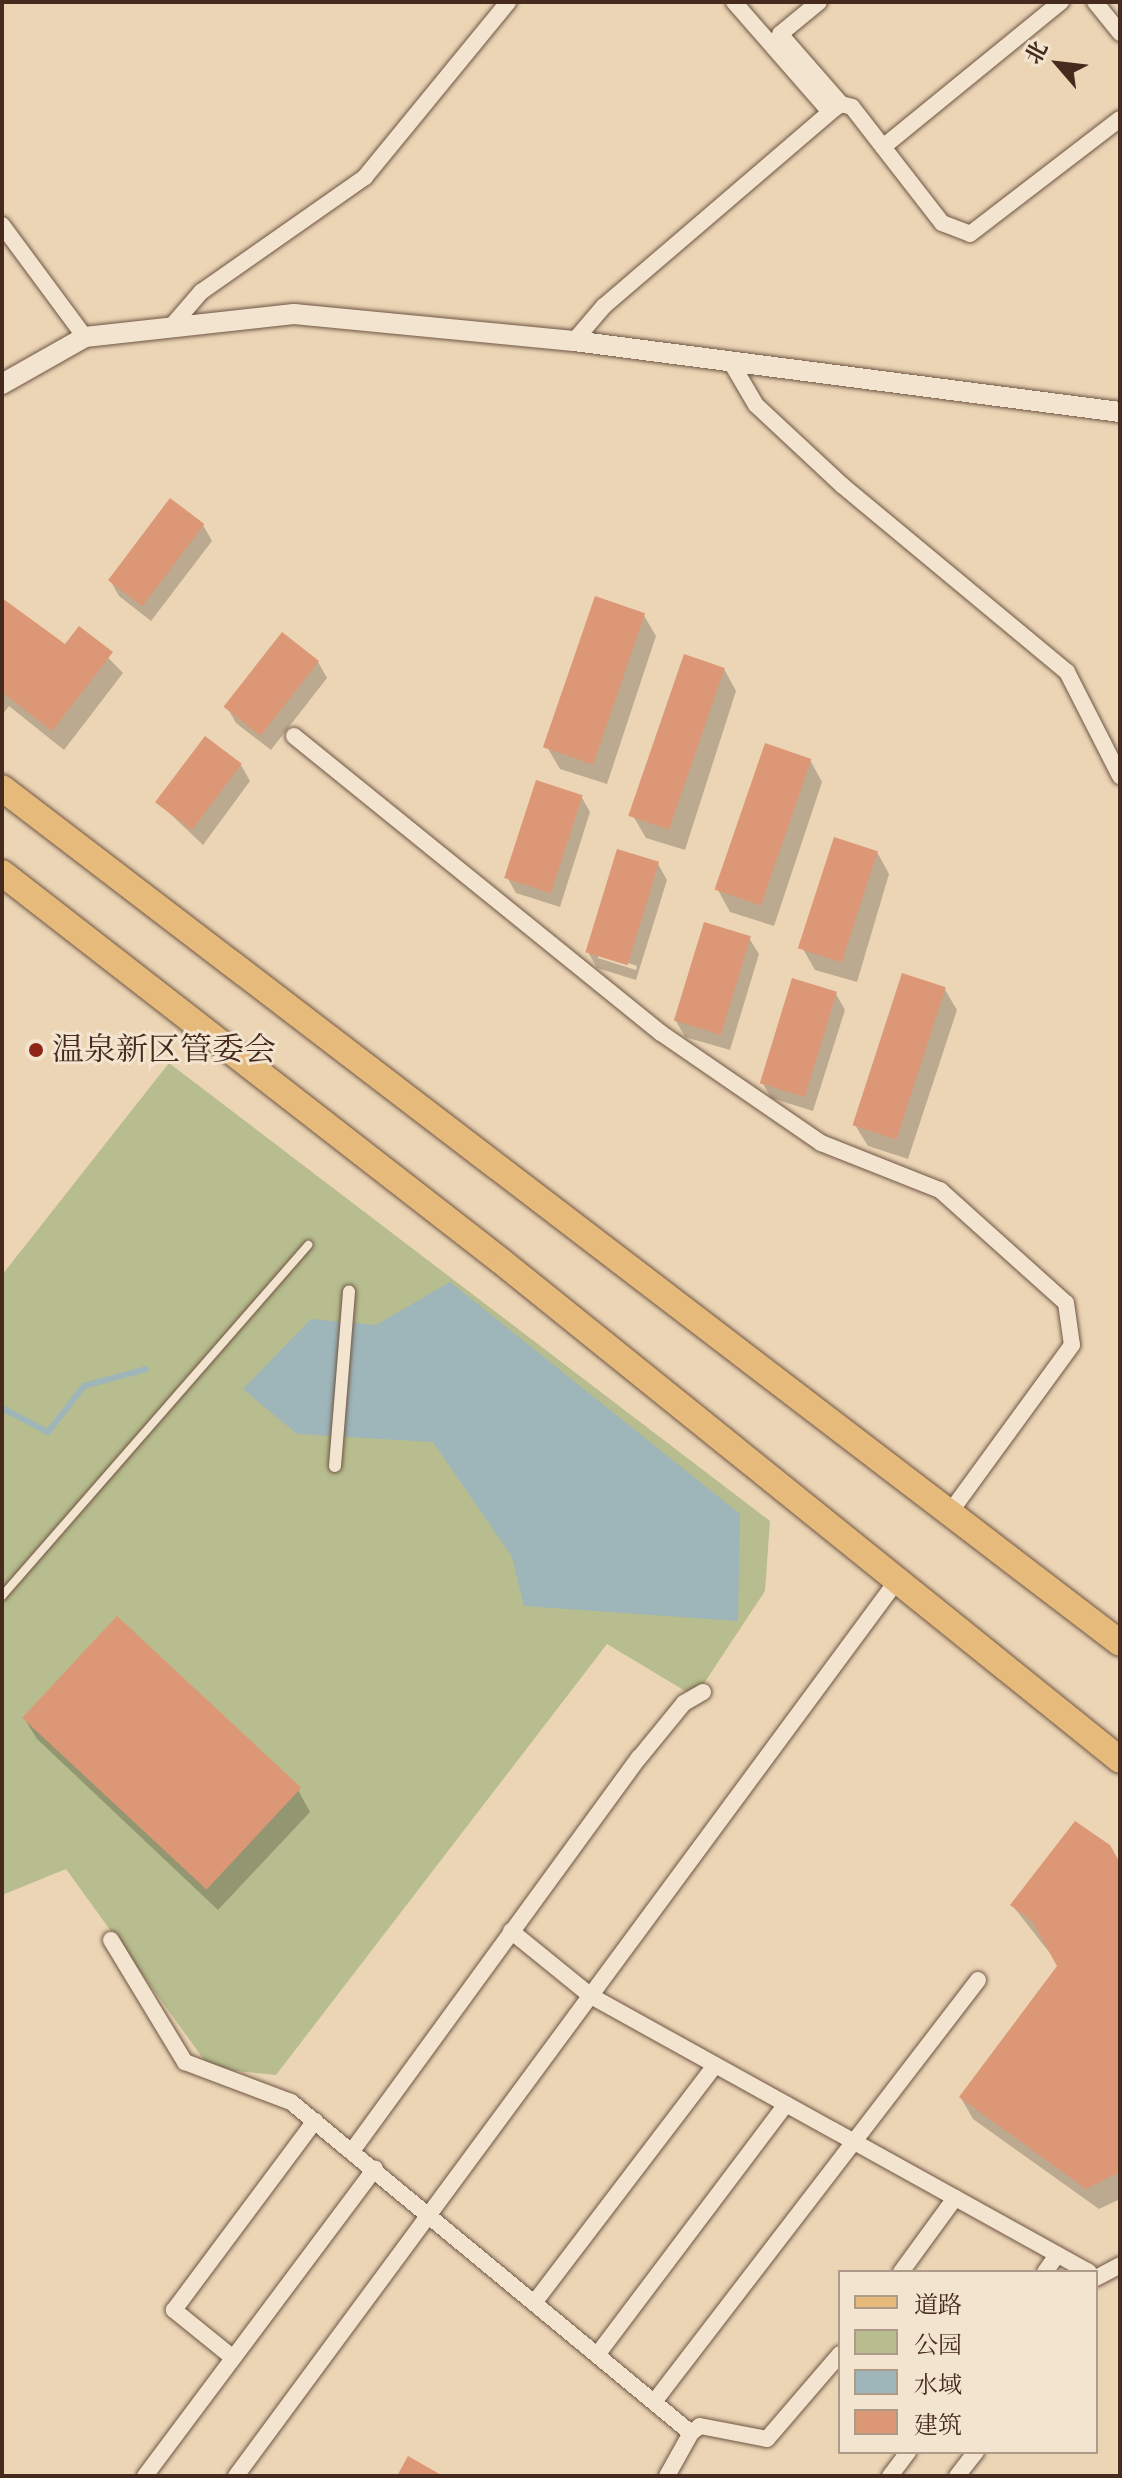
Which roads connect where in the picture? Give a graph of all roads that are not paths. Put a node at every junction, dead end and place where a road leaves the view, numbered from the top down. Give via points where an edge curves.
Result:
1 (508, 2) edge
2 (734, 2) edge
3 (819, 2) edge
4 (1061, 2) edge
5 (1095, 2) edge
6 (1120, 33) edge
7 (835, 108) junction
8 (1120, 119) edge
9 (883, 147) junction
10 (2, 225) edge
11 (170, 328) junction
12 (85, 337) junction
13 (574, 341) junction
14 (729, 359) junction
15 (2, 384) edge
16 (1120, 412) edge
17 (294, 736) dead end
18 (1120, 776) edge
19 (2, 788) edge
20 (2, 873) edge
21 (308, 1245) dead end
22 (349, 1292) dead end
23 (335, 1466) dead end
24 (950, 1512) junction
25 (898, 1579) junction
26 (2, 1596) edge
27 (1120, 1643) edge
28 (703, 1692) dead end
29 (1120, 1760) edge
30 (511, 1931) junction
31 (111, 1940) dead end
32 (978, 1980) dead end
33 (591, 1996) junction
34 (715, 2065) junction
35 (786, 2104) junction
36 (315, 2121) junction
37 (853, 2141) junction
38 (352, 2151) junction
39 (375, 2169) junction
40 (955, 2198) junction
41 (430, 2217) junction
42 (1057, 2255) junction
43 (1120, 2265) edge
44 (902, 2270) edge
45 (1046, 2270) edge
46 (1085, 2270) edge
47 (1098, 2276) edge
48 (534, 2303) junction
49 (597, 2355) junction
50 (838, 2356) edge
51 (232, 2357) junction
52 (654, 2402) junction
53 (691, 2433) junction
54 (906, 2454) edge
55 (974, 2454) edge
56 (145, 2476) edge
57 (236, 2476) edge
58 (667, 2476) edge
59 (890, 2476) edge
60 (957, 2476) edge

1 - 11 street via 365,177 201,292
2 - 7 street
3 - 7 street via 780,34
4 - 9 street
5 - 6 street
7 - 9 street via 852,107
7 - 13 street via 604,306
8 - 9 street via 970,234 942,223
10 - 12 street
11 - 12 street
11 - 13 street via 294,314
12 - 15 street
13 - 14 street
14 - 16 street
14 - 18 street via 778,426 1067,672
17 - 24 street via 661,1033 821,1143 940,1190 1066,1303 1072,1345
19 - 24 main road
20 - 25 main road
21 - 26 lane
22 - 23 street
24 - 27 main road
25 - 29 main road
25 - 33 street
28 - 30 street via 672,1716
30 - 33 street
30 - 38 street
31 - 36 street via 185,2062 213,2078 279,2095
32 - 37 street
33 - 34 street
33 - 41 street
34 - 35 street
34 - 48 street
35 - 37 street
35 - 49 street
36 - 38 street
36 - 51 street via 174,2310
37 - 40 street
37 - 52 street
38 - 39 street
39 - 41 street
39 - 51 street
40 - 42 street
40 - 44 street
41 - 48 street
41 - 57 street
42 - 45 street
42 - 46 street
43 - 47 street
48 - 49 street
49 - 52 street
50 - 53 street via 767,2439 700,2426
51 - 56 street
52 - 53 street
53 - 58 street
54 - 59 street
55 - 60 street

